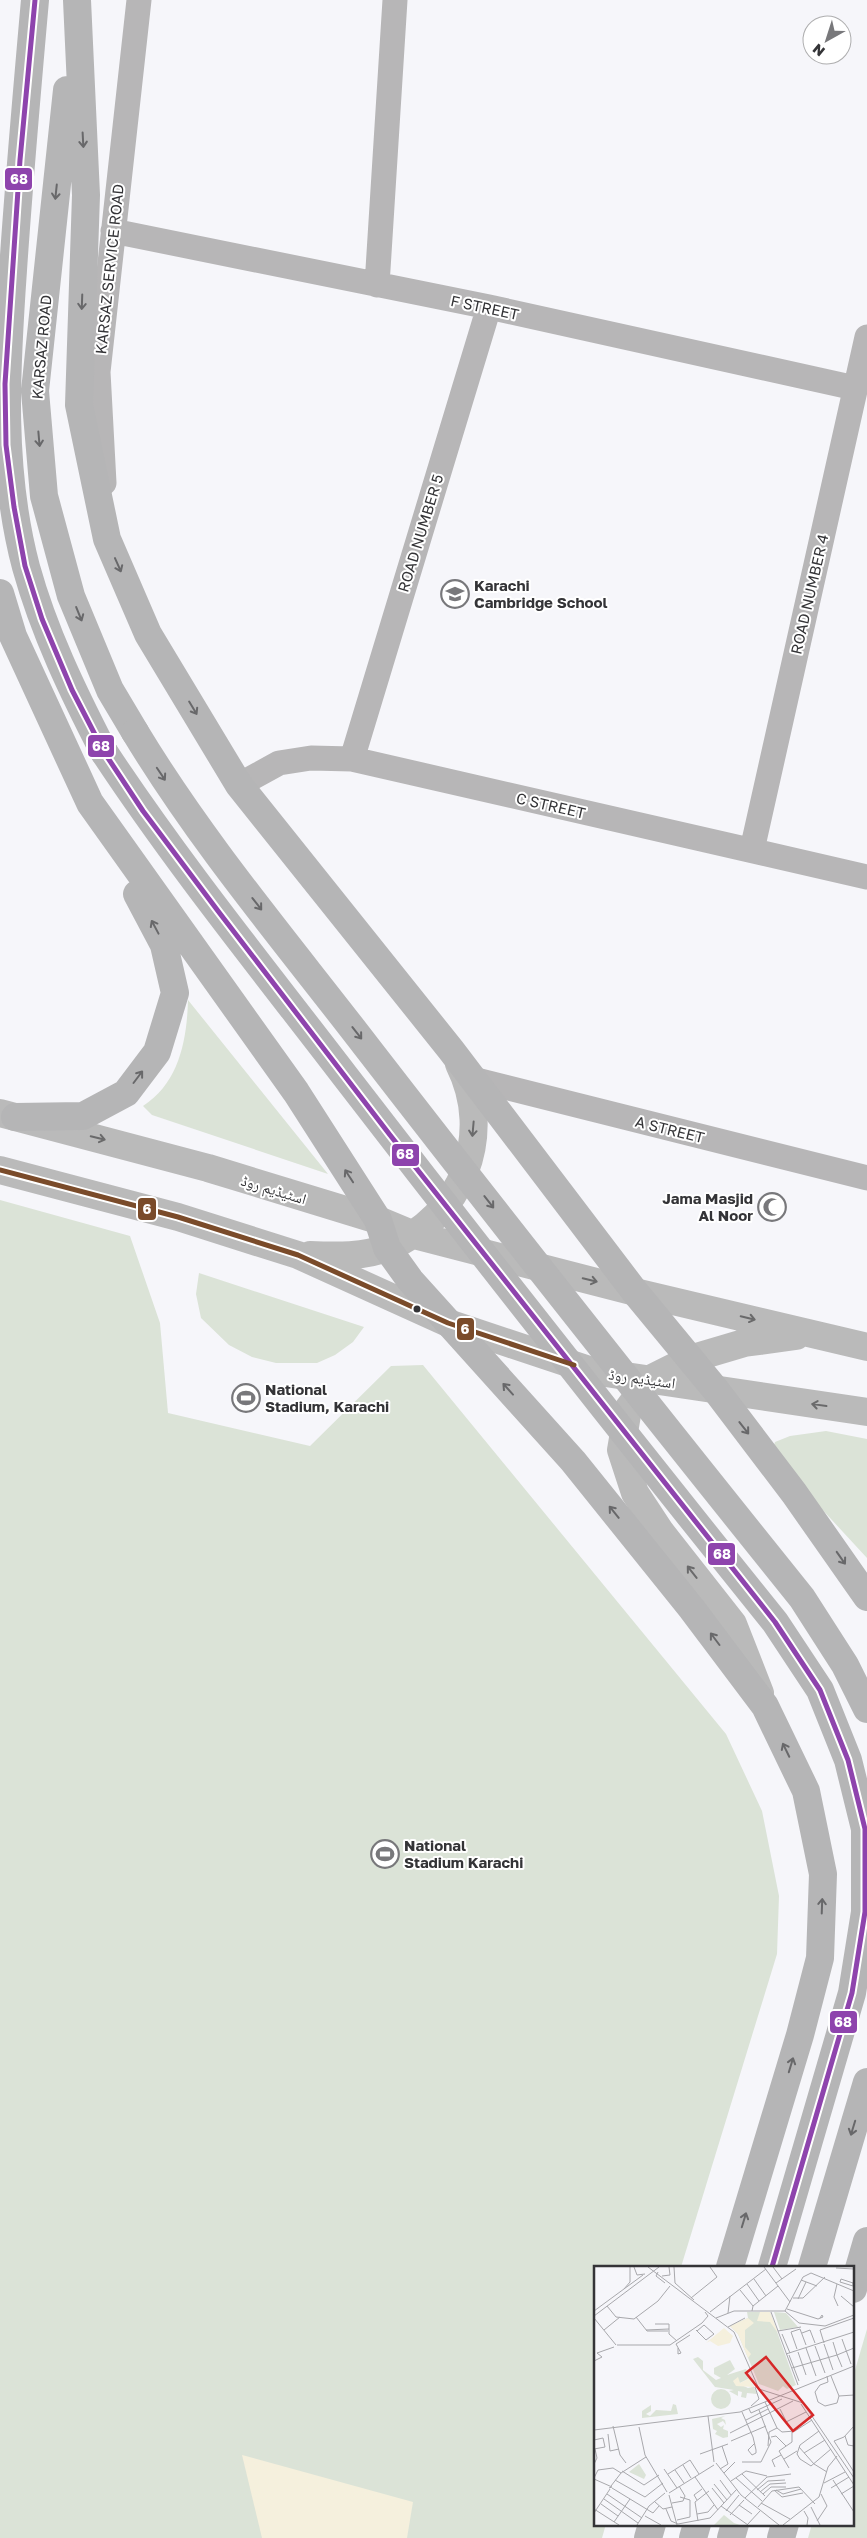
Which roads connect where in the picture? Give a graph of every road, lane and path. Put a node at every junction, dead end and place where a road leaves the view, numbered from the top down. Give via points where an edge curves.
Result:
1 (35, 0) edge
2 (139, 0) edge
3 (395, 0) edge
4 (76, 2) edge
5 (20, 160) junction
6 (113, 231) junction
7 (0, 252) edge
8 (377, 285) junction
9 (489, 307) junction
10 (867, 337) edge
11 (855, 388) junction
12 (107, 539) junction
13 (0, 593) edge
14 (352, 760) junction
15 (239, 785) junction
16 (90, 803) junction
17 (752, 850) junction
18 (867, 877) edge
19 (451, 1050) junction
20 (473, 1080) junction
21 (8, 1115) edge
22 (0, 1170) edge
23 (867, 1178) edge
24 (378, 1220) junction
25 (414, 1235) junction
26 (387, 1248) junction
27 (298, 1255) junction
28 (635, 1292) junction
29 (448, 1323) junction
30 (813, 1333) junction
31 (867, 1347) edge
32 (690, 1359) junction
33 (650, 1379) junction
34 (714, 1389) junction
35 (867, 1412) edge
36 (867, 1597) edge
37 (765, 1706) junction
38 (867, 1709) edge
39 (867, 2082) edge
40 (867, 2241) edge
41 (730, 2266) edge
42 (772, 2266) edge
43 (812, 2266) edge
44 (854, 2286) edge

1 - 5 highway
2 - 6 street, KARSAZ SERVICE ROAD
3 - 8 street
4 -> 12 highway via 86,195 79,405
4 -> 38 highway, KARSAZ ROAD, bridge via 35,391 44,496 71,596 110,690 160,774 240,882 414,1108 802,1598 845,1665
5 - 7 highway
5 - 42 highway, KARSAZ ROAD, bridge via 5,384 6,445 14,506 25,566 46,628 72,690 104,752 142,811 390,1135 775,1622 820,1690 848,1760 865,1829 864,1912 852,1993
6 - 8 street, F STREET
6 - 12 street, KARSAZ SERVICE ROAD via 98,372
8 - 9 street, F STREET
9 - 11 street, F STREET
9 - 14 street, ROAD NUMBER 5
10 - 11 street, ROAD NUMBER 4
11 - 17 street, ROAD NUMBER 4
12 -> 15 highway via 148,634
13 - 16 highway via 13,636
14 - 15 street, C STREET via 311,758 279,763
14 - 17 street, C STREET
15 - 19 highway
21 -> 16 highway via 82,1116 126,1093 157,1052 175,993 164,944
24 -> 16 highway via 296,1092
17 - 18 street, C STREET
19 - 20 highway
19 -> 25 main road via 470,1091 474,1118 471,1154 458,1188 437,1217
20 - 23 street, A STREET
20 - 28 highway
21 -> 24 main road, اسٹیڈیم روڈ via 127,1145
22 - 27 main road, اسٹیڈیم روڈ via 178,1217
24 - 25 main road, اسٹیڈیم روڈ
24 - 26 highway
25 - 26 main road
25 -> 28 main road, اسٹیڈیم روڈ
26 - 27 main road via 346,1256
26 - 29 highway
27 - 29 main road, اسٹیڈیم روڈ
28 -> 30 main road, اسٹیڈیم روڈ
28 - 32 highway
29 - 33 main road, اسٹیڈیم روڈ via 592,1371
37 -> 29 highway via 573,1461
30 - 31 main road, اسٹیڈیم روڈ
30 - 32 main road via 744,1342
32 - 33 main road
32 - 34 highway
33 - 34 main road, اسٹیڈیم روڈ
37 -> 33 main road via 733,1624 660,1531 635,1493 621,1450 628,1409
35 -> 34 main road, اسٹیڈیم روڈ
34 -> 36 highway via 794,1493
41 -> 37 highway via 820,1958 823,1874 806,1792
39 -> 43 highway
40 - 44 highway

